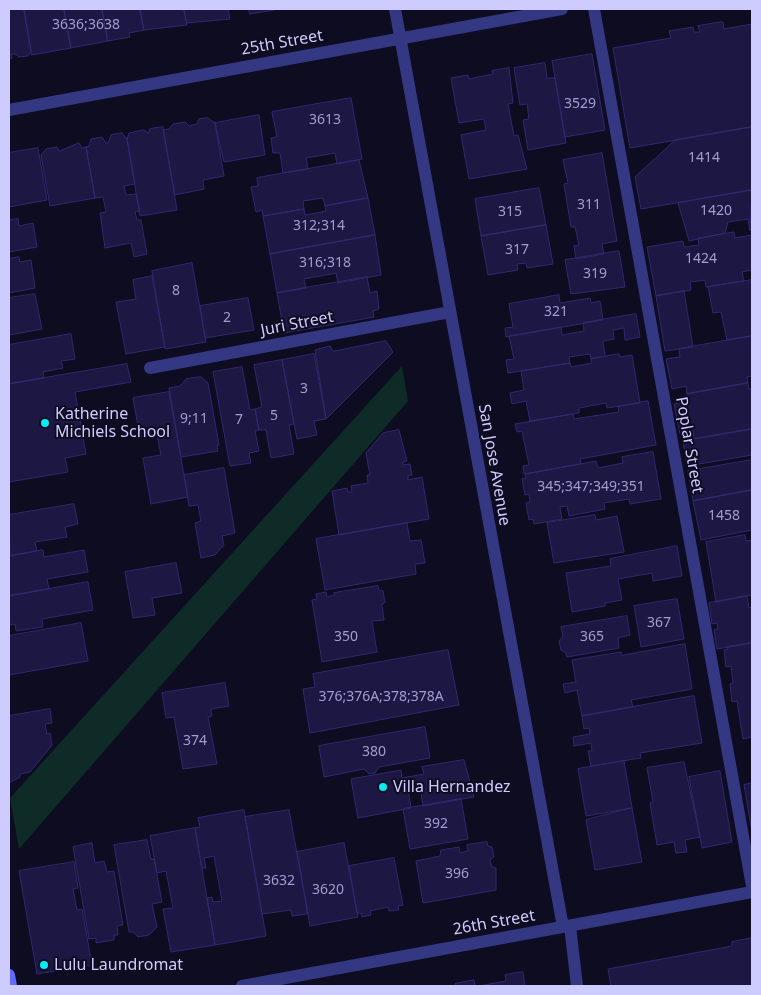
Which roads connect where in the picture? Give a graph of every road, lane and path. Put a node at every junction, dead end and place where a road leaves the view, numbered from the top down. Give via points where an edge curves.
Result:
1 (394, 9) edge
2 (562, 9) edge
3 (594, 9) edge
4 (400, 38) junction
5 (9, 110) edge
6 (450, 312) junction
7 (150, 368) dead end
8 (752, 886) edge
9 (752, 892) edge
10 (566, 926) junction
11 (9, 975) edge
12 (11, 986) edge
13 (242, 986) edge
14 (577, 986) edge

1 - 4 street, San Jose Avenue
2 - 4 street, 25th Street
3 - 8 street, Poplar Street
4 - 5 street, 25th Street
4 - 6 street, San Jose Avenue
6 - 7 street, Juri Street
6 - 10 street, San Jose Avenue
9 - 10 street, 26th Street
10 - 13 street, 26th Street
10 - 14 street, San Jose Avenue
11 - 12 main road

